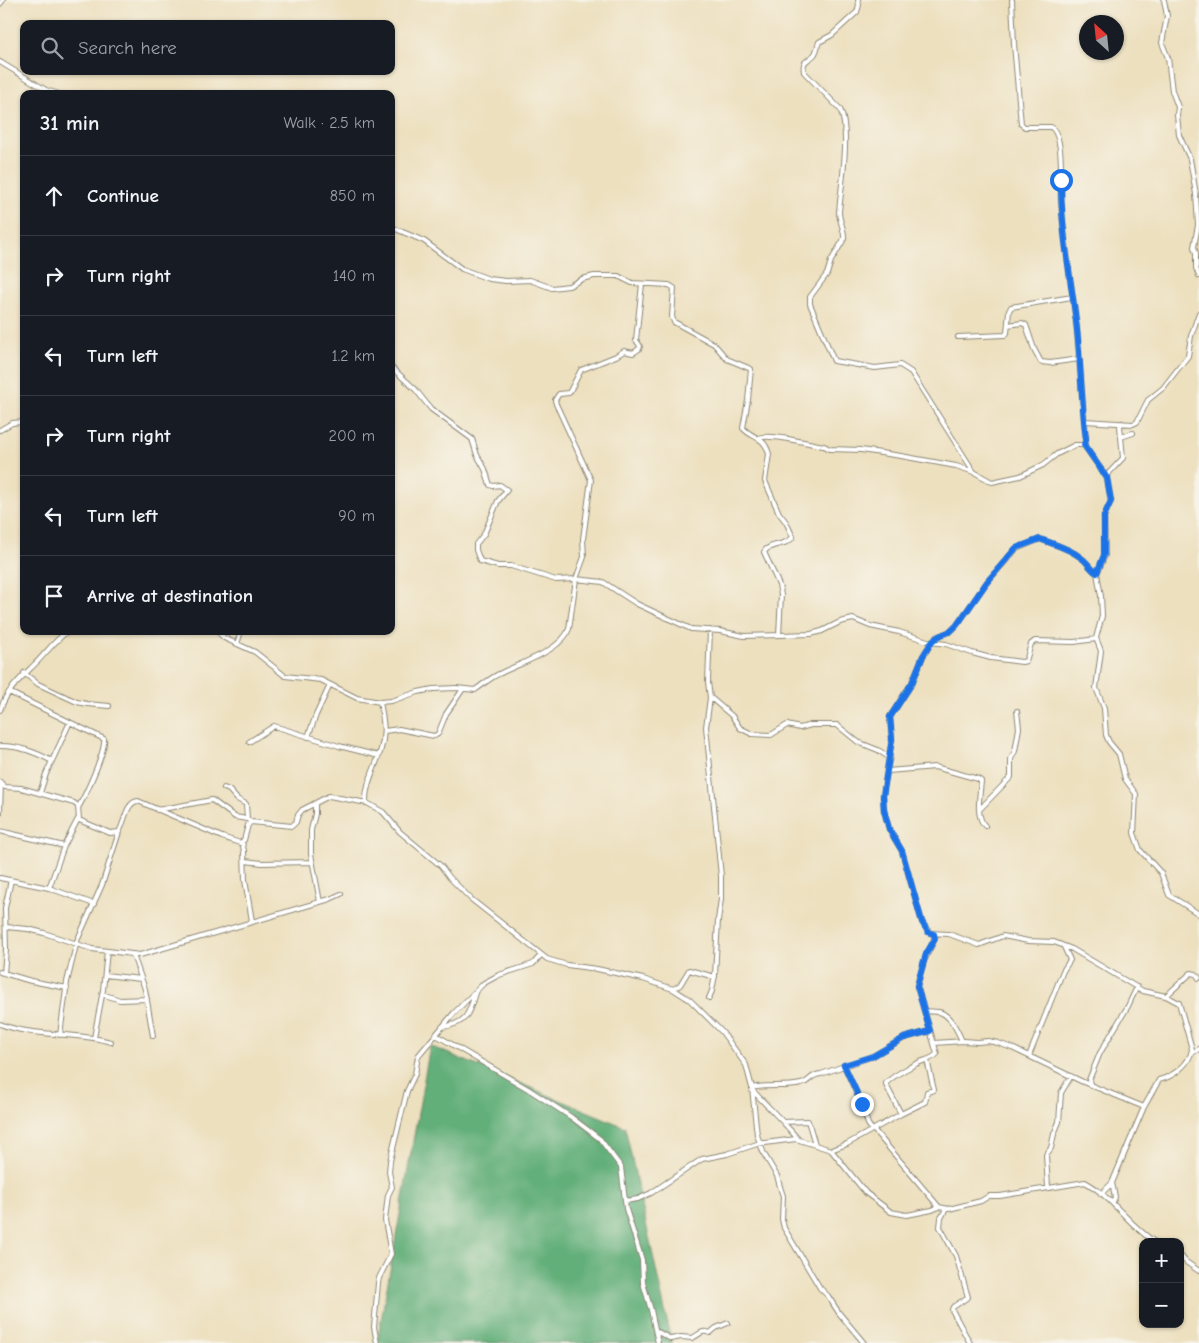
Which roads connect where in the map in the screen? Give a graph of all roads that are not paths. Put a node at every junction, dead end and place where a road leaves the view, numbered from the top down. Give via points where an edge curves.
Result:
1 (3, 0) edge
2 (858, 0) edge
3 (1012, 0) edge
4 (1164, 0) edge
5 (0, 4) edge
6 (0, 62) edge
7 (20, 74) edge
8 (22, 75) edge
9 (48, 90) edge
10 (395, 229) edge
11 (1199, 276) edge
12 (642, 284) junction
13 (1072, 297) junction
14 (1199, 313) edge
15 (1008, 325) junction
16 (958, 337) dead end
17 (1079, 359) junction
18 (395, 371) edge
19 (1085, 421) junction
20 (20, 422) edge
21 (1122, 423) junction
22 (0, 430) edge
23 (1133, 433) dead end
24 (1121, 437) junction
25 (759, 438) junction
26 (1084, 445) junction
27 (974, 472) junction
28 (1106, 476) junction
29 (1097, 573) junction
30 (576, 578) junction
31 (710, 630) junction
32 (63, 635) edge
33 (221, 635) edge
34 (240, 635) edge
35 (779, 635) junction
36 (1096, 639) junction
37 (932, 642) junction
38 (237, 644) junction
39 (24, 673) junction
40 (330, 685) junction
41 (463, 688) junction
42 (9, 692) junction
43 (710, 698) junction
44 (380, 702) junction
45 (108, 706) dead end
46 (0, 710) edge
47 (1017, 712) dead end
48 (70, 722) junction
49 (384, 731) junction
50 (308, 737) junction
51 (249, 742) dead end
52 (0, 746) edge
53 (379, 756) junction
54 (890, 758) junction
55 (52, 761) junction
56 (888, 771) junction
57 (0, 783) edge
58 (224, 788) dead end
59 (40, 793) junction
60 (366, 803) junction
61 (315, 804) junction
62 (78, 808) junction
63 (157, 810) junction
64 (980, 810) junction
65 (0, 813) edge
66 (78, 819) junction
67 (249, 820) junction
68 (985, 826) dead end
69 (0, 831) edge
70 (119, 832) junction
71 (242, 842) junction
72 (64, 846) junction
73 (245, 861) junction
74 (312, 862) junction
75 (0, 878) edge
76 (11, 880) junction
77 (49, 888) junction
78 (341, 894) dead end
79 (320, 902) junction
80 (94, 904) junction
81 (1199, 914) edge
82 (252, 921) junction
83 (6, 927) junction
84 (934, 934) junction
85 (76, 944) junction
86 (1064, 947) junction
87 (107, 952) junction
88 (133, 955) junction
89 (541, 955) junction
90 (2, 972) edge
91 (105, 975) junction
92 (715, 977) junction
93 (1199, 978) edge
94 (141, 979) junction
95 (1137, 987) junction
96 (67, 988) junction
97 (673, 989) junction
98 (475, 992) junction
99 (102, 994) junction
100 (1166, 996) junction
101 (709, 998) dead end
102 (147, 999) junction
103 (925, 1011) junction
104 (0, 1024) edge
105 (442, 1027) junction
106 (930, 1031) junction
107 (60, 1034) junction
108 (436, 1035) junction
109 (153, 1036) dead end
110 (94, 1038) junction
111 (962, 1041) junction
112 (111, 1042) dead end
113 (934, 1044) junction
114 (1196, 1051) edge
115 (1029, 1056) junction
116 (927, 1060) junction
117 (844, 1065) junction
118 (1071, 1076) junction
119 (1088, 1082) junction
120 (753, 1090) junction
121 (1144, 1107) junction
122 (901, 1114) junction
123 (782, 1121) junction
124 (873, 1129) junction
125 (799, 1140) junction
126 (760, 1144) junction
127 (815, 1144) junction
128 (831, 1150) junction
129 (1112, 1183) junction
130 (1048, 1188) junction
131 (1101, 1194) junction
132 (625, 1201) junction
133 (1113, 1202) junction
134 (939, 1206) junction
135 (946, 1209) junction
136 (1150, 1238) edge
137 (1184, 1260) edge
138 (1199, 1271) edge
139 (728, 1322) dead end
140 (656, 1331) junction
141 (377, 1343) edge
142 (658, 1343) edge
143 (864, 1343) edge
144 (970, 1343) edge

1 - 5 street
2 - 27 street via 857,12 832,35 819,42 816,52 806,60 803,68 840,109 844,124 839,213 844,239 827,274 810,297 810,304 834,362 875,368 900,365 911,372
3 - 13 street via 1021,124 1025,127 1051,127 1058,135 1064,241
4 - 11 street via 1167,16 1162,43 1178,107 1179,135 1190,158 1196,194 1198,225 1194,247
6 - 7 street
8 - 9 street
10 - 12 street via 424,241 456,266 484,277 506,281 530,280 552,288 597,276 618,276
12 - 25 street via 674,288 674,322 714,344 727,360 751,369 743,428
12 - 30 street via 636,340 639,350 633,353 624,351 582,370 569,393 559,394 555,400 591,480 583,539 584,557
13 - 15 street via 1011,307
13 - 17 street
14 - 21 street via 1188,356 1163,388 1148,400 1137,422
15 - 16 street via 1005,335
15 - 17 street via 1026,325 1041,362
17 - 19 street
18 - 30 street via 431,408 472,439 490,485 500,485 507,490 476,544 479,559 545,578
19 - 21 street
19 - 26 street
20 - 22 street
21 - 24 street
23 - 24 street
24 - 28 street via 1123,458
25 - 27 street via 773,437 830,449 919,458
25 - 35 street via 769,452 765,481 793,537 789,542 767,548 764,552 781,595
26 - 27 street via 1075,445 1035,470 1009,479 991,482
26 - 28 street
28 - 29 street via 1111,501 1104,516 1104,555
29 - 36 street via 1102,616
29 - 37 street via 1077,554 1040,539 1021,545 987,582 957,625
30 - 31 street via 603,582 637,604 683,627
30 - 41 street via 569,630 564,638 475,690
31 - 35 street via 744,636
31 - 43 street
32 - 39 street
33 - 38 street
34 - 38 street
35 - 37 street via 817,632 853,619
36 - 37 street via 1035,641 1022,662 991,658
36 - 81 street via 1101,651 1096,690 1104,708 1106,735 1119,754 1126,779 1136,794 1135,838 1140,850 1161,873 1170,895
37 - 54 street via 912,683 890,717
38 - 40 street via 255,652 286,676 321,680
39 - 42 street
39 - 45 street via 38,684 77,702
40 - 44 street via 351,696
40 - 50 street
41 - 44 street via 433,689
41 - 49 street via 438,734 398,729
42 - 46 street
42 - 48 street
43 - 54 street via 732,716 740,728 752,734 771,735 788,725 801,728 837,725 858,742
43 - 92 street via 706,727 721,876
44 - 49 street
47 - 64 street via 1019,728 1011,759 1011,777
48 - 55 street
48 - 62 street via 105,741
49 - 53 street
50 - 51 street via 274,726
50 - 53 street
52 - 55 street via 26,748
53 - 60 street via 368,786
54 - 56 street
55 - 59 street
56 - 64 street via 935,767 974,777 982,781
56 - 84 street via 883,801 887,821 902,851 922,922 928,932
57 - 59 street via 5,787
57 - 65 street
58 - 67 street via 246,804
59 - 62 street via 74,803
60 - 61 street via 330,796
60 - 89 street via 383,812 400,832 441,866 471,900
61 - 67 street via 299,813 292,826
61 - 74 street via 311,830
62 - 66 street
63 - 67 street via 212,800 235,817
63 - 70 street via 142,802 134,802
63 - 71 street
64 - 68 street
66 - 70 street via 110,833
66 - 72 street
67 - 71 street via 246,838
69 - 72 street
70 - 80 street
71 - 73 street
72 - 77 street
73 - 74 street
73 - 82 street
74 - 79 street
75 - 76 street
76 - 77 street
76 - 83 street via 6,899
77 - 80 street
78 - 79 street
79 - 82 street
80 - 85 street
82 - 88 street
83 - 85 street via 44,932
83 - 90 street
84 - 86 street via 949,934 979,945 1003,936 1051,941
84 - 103 street via 935,939 926,954 917,986
85 - 87 street
85 - 96 street
86 - 95 street
86 - 115 street via 1070,960
87 - 88 street
87 - 91 street
88 - 94 street
89 - 97 street via 556,963 643,979
89 - 98 street via 530,965 486,982
90 - 96 street
91 - 94 street
91 - 99 street
92 - 97 street via 689,970 680,985
92 - 101 street
93 - 100 street via 1190,973
94 - 102 street
95 - 100 street
95 - 119 street
96 - 107 street
97 - 120 street via 696,1005 727,1038 746,1065
98 - 105 street
98 - 105 street via 466,1018
99 - 102 street via 120,1000
99 - 110 street
100 - 114 street via 1180,1005
102 - 109 street
103 - 106 street
103 - 111 street via 942,1013 952,1022
104 - 107 street via 25,1031
105 - 108 street
106 - 113 street
106 - 117 street via 904,1038 873,1056
107 - 110 street
108 - 132 street via 528,1089 596,1135 620,1164
108 - 141 street via 418,1056 390,1161 392,1187 384,1220 391,1254 378,1283 374,1327
110 - 112 street
111 - 113 street
111 - 115 street via 992,1041
113 - 116 street via 937,1054
114 - 121 street via 1180,1070 1157,1082
115 - 118 street
116 - 122 street via 934,1090 927,1093 925,1102
116 - 122 street via 886,1083
117 - 120 street via 814,1074 801,1084 766,1085
117 - 124 street
118 - 119 street
118 - 130 street via 1061,1093 1059,1122 1046,1154
119 - 121 street
120 - 123 street
120 - 126 street via 756,1133
121 - 129 street
122 - 124 street
123 - 125 street
123 - 127 street via 808,1121
124 - 128 street
124 - 134 street
125 - 126 street
125 - 127 street
126 - 132 street via 702,1159 651,1193
126 - 143 street via 777,1176 783,1196 784,1228 820,1288
127 - 128 street
128 - 134 street via 866,1193 891,1212 907,1215
129 - 131 street
129 - 133 street
130 - 131 street via 1085,1182
130 - 135 street via 990,1196
131 - 133 street
132 - 140 street via 642,1260 643,1283
133 - 136 street
134 - 135 street
135 - 144 street via 940,1227 956,1256 968,1297 952,1310
137 - 138 street
139 - 140 street via 710,1333 702,1332 692,1338 671,1339
140 - 142 street

